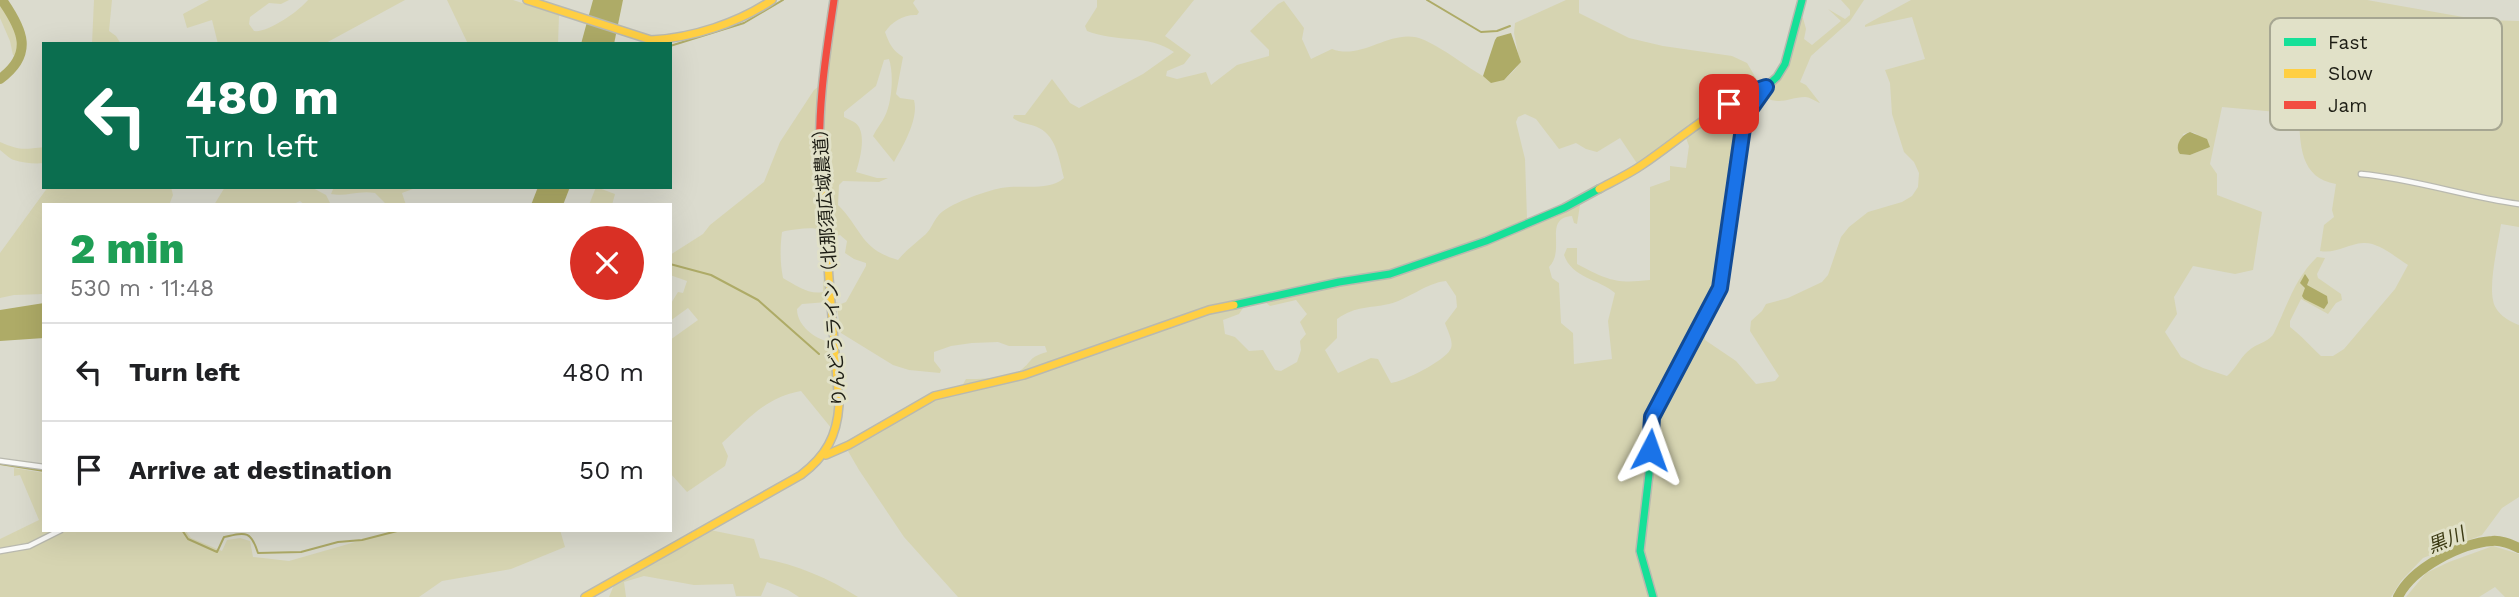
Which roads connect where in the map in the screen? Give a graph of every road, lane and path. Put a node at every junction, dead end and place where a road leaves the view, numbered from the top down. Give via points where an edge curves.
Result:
1 (527, 0) edge
2 (772, 0) edge
3 (834, 0) edge
4 (1802, 0) edge
5 (1766, 87) junction
6 (2361, 174) dead end
7 (2519, 204) edge
8 (826, 455) junction
9 (0, 461) edge
10 (42, 467) edge
11 (57, 532) edge
12 (0, 551) edge
13 (585, 597) edge
14 (1653, 597) edge

1 - 2 street via 657,41 750,15
3 - 8 street, りんどうライン（北那須広域農道） via 818,116 839,405
4 - 5 street via 1785,64
5 - 8 street via 1713,113 1640,167 1564,208 1486,241 1390,274 1209,310 1056,366 934,396
5 - 14 street via 1743,128 1720,288 1650,423 1640,551
6 - 7 street
8 - 13 street via 801,475
9 - 10 street
11 - 12 street via 29,546

